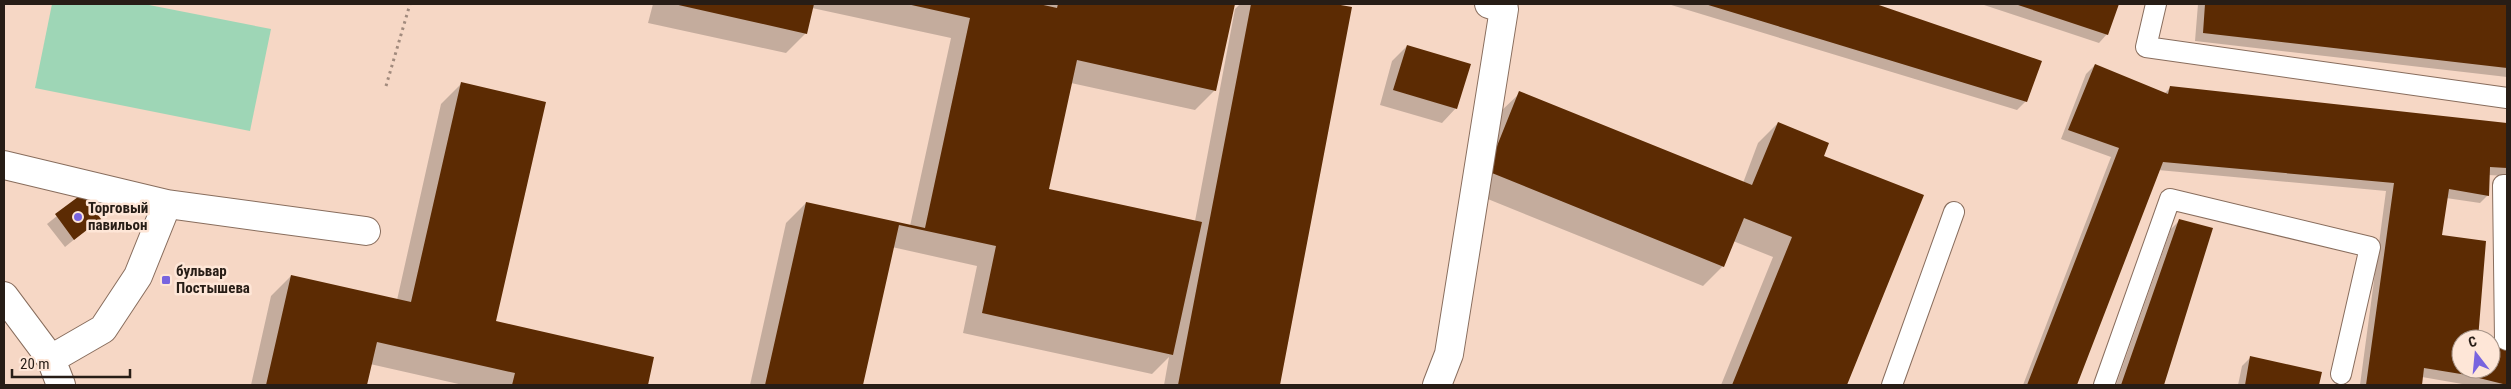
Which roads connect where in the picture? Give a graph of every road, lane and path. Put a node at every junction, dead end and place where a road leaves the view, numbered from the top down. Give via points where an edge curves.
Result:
1 (410, 4) edge
2 (1489, 4) edge
3 (2156, 4) edge
4 (386, 86) dead end
5 (2507, 98) edge
6 (4, 165) edge
7 (2507, 185) edge
8 (166, 204) junction
9 (1954, 212) dead end
10 (366, 231) dead end
11 (4, 296) edge
12 (2507, 340) edge
13 (51, 360) junction
14 (2341, 374) dead end
15 (61, 385) edge
16 (1437, 385) edge
17 (1892, 385) edge
18 (2104, 385) edge

1 - 4 path
2 - 16 street via 1504,9 1449,354
3 - 5 lane via 2146,47
6 - 8 street
7 - 12 lane via 2503,185 2504,339
8 - 10 street
8 - 13 street via 138,276 103,329
9 - 17 lane
11 - 13 street
13 - 15 street
14 - 18 lane via 2370,247 2170,199

